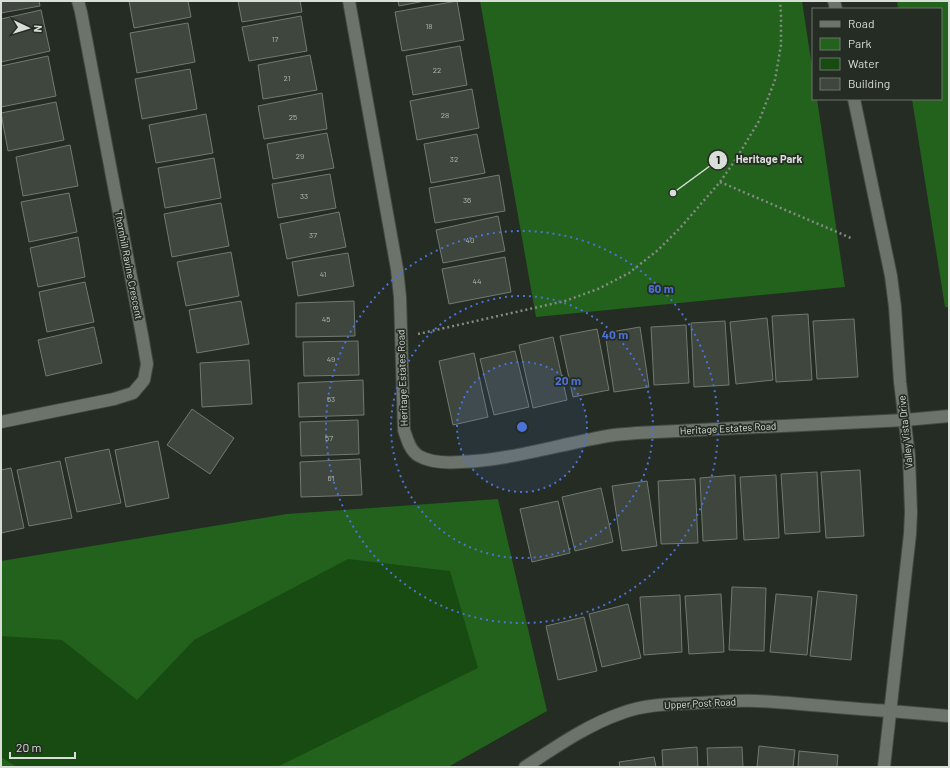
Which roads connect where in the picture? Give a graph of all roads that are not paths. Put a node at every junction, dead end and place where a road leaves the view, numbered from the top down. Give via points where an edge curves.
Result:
1 (78, 1) edge
2 (349, 1) edge
3 (854, 100) edge
4 (949, 416) edge
5 (904, 420) junction
6 (1, 422) edge
7 (890, 711) junction
8 (949, 716) edge
9 (525, 767) edge
10 (884, 767) edge

1 - 6 street, Thornhill Ravine Crescent via 147,364 144,380 133,393
2 - 5 street, Heritage Estates Road via 397,268 404,430 409,446 418,456 431,461 479,462 614,435
3 - 5 street, Valley Vista Drive via 891,276
4 - 5 street, Heritage Estates Road
5 - 7 street, Valley Vista Drive via 909,456 910,534
7 - 8 street, Upper Post Road
7 - 9 street, Upper Post Road via 755,701 647,707 623,712 601,722
7 - 10 street, Valley Vista Drive

